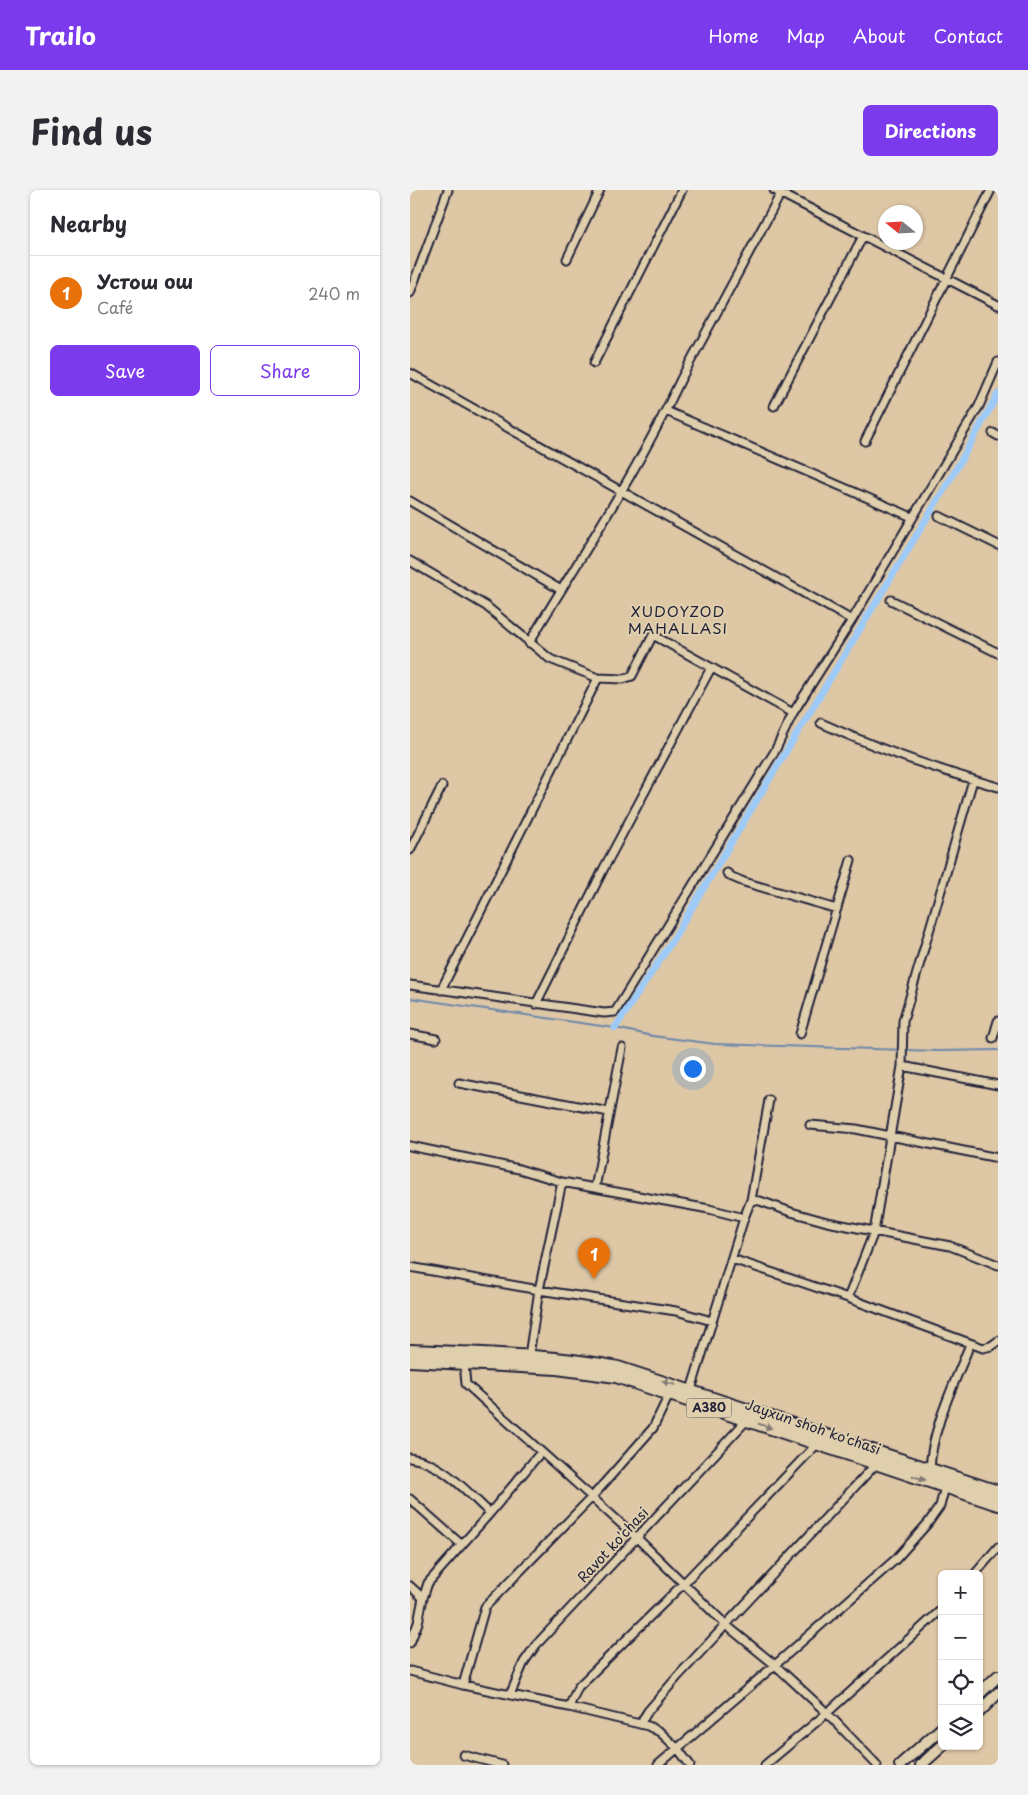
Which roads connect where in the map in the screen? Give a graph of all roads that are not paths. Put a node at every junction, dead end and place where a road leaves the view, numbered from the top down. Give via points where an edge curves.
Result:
1 (448, 190) edge
2 (600, 190) edge
3 (682, 190) edge
4 (991, 190) edge
5 (778, 192) edge
6 (863, 236) junction
7 (567, 259) dead end
8 (946, 279) junction
9 (410, 293) edge
10 (998, 305) edge
11 (998, 362) edge
12 (594, 363) dead end
13 (410, 373) edge
14 (774, 406) dead end
15 (666, 410) junction
16 (865, 441) dead end
17 (622, 490) junction
18 (410, 501) edge
19 (939, 516) dead end
20 (912, 517) junction
21 (998, 545) edge
22 (410, 560) edge
23 (561, 590) junction
24 (891, 600) dead end
25 (852, 620) junction
26 (529, 643) junction
27 (998, 653) edge
28 (711, 668) junction
29 (598, 678) junction
30 (793, 714) junction
31 (821, 723) dead end
32 (973, 780) junction
33 (442, 786) dead end
34 (998, 787) edge
35 (410, 850) edge
36 (851, 860) dead end
37 (727, 873) dead end
38 (837, 909) junction
39 (410, 985) edge
40 (441, 990) junction
41 (536, 1004) junction
42 (998, 1021) edge
43 (410, 1034) edge
44 (800, 1034) dead end
45 (993, 1038) dead end
46 (436, 1039) dead end
47 (622, 1048) dead end
48 (902, 1066) junction
49 (459, 1082) dead end
50 (998, 1085) edge
51 (769, 1100) dead end
52 (609, 1112) junction
53 (810, 1125) dead end
54 (891, 1136) junction
55 (410, 1146) edge
56 (998, 1158) edge
57 (562, 1182) junction
58 (595, 1188) junction
59 (751, 1200) junction
60 (744, 1218) junction
61 (874, 1232) junction
62 (732, 1259) junction
63 (998, 1265) edge
64 (410, 1267) edge
65 (539, 1290) junction
66 (848, 1298) junction
67 (712, 1321) junction
68 (998, 1341) edge
69 (970, 1344) junction
70 (410, 1351) edge
71 (530, 1357) junction
72 (410, 1360) edge
73 (464, 1364) junction
74 (691, 1390) junction
75 (669, 1395) junction
76 (746, 1420) junction
77 (817, 1444) junction
78 (541, 1452) junction
79 (410, 1458) edge
80 (876, 1464) junction
81 (930, 1469) junction
82 (945, 1487) junction
83 (998, 1492) edge
84 (592, 1497) junction
85 (410, 1499) edge
86 (998, 1504) edge
87 (490, 1513) junction
88 (637, 1538) junction
89 (462, 1545) junction
90 (998, 1547) edge
91 (978, 1570) edge
92 (684, 1583) junction
93 (410, 1586) edge
94 (422, 1598) junction
95 (938, 1613) edge
96 (726, 1625) junction
97 (410, 1643) edge
98 (775, 1665) junction
99 (410, 1671) edge
100 (998, 1676) edge
101 (463, 1686) junction
102 (983, 1690) edge
103 (998, 1693) edge
104 (510, 1696) junction
105 (568, 1707) junction
106 (983, 1708) edge
107 (827, 1713) junction
108 (640, 1724) junction
109 (938, 1732) edge
110 (678, 1749) junction
111 (938, 1750) edge
112 (464, 1755) dead end
113 (502, 1765) edge
114 (658, 1765) edge
115 (690, 1765) edge
116 (765, 1765) edge
117 (877, 1765) edge
118 (900, 1765) edge
119 (921, 1765) edge

1 - 9 street
2 - 7 street
3 - 12 street
4 - 8 street
5 - 6 street
5 - 15 street
6 - 8 street
6 - 14 street
8 - 10 street
8 - 16 street
11 - 20 street via 979,406
13 - 17 street
15 - 17 street
15 - 20 street
17 - 23 street
17 - 25 street
18 - 23 street
19 - 21 street
20 - 25 street
22 - 26 street via 486,606
23 - 26 street
24 - 27 street
25 - 30 street
26 - 29 street via 550,659
28 - 29 street via 653,635 632,676
28 - 30 street
28 - 41 street via 604,868
29 - 40 street
30 - 41 street via 775,751 615,1012
31 - 32 street
32 - 34 street
32 - 48 street via 903,1021
33 - 35 street
36 - 38 street
37 - 38 street via 744,882
38 - 44 street
39 - 40 street
40 - 41 street
42 - 45 street
43 - 46 street
47 - 52 street
48 - 50 street
48 - 54 street
49 - 52 street
51 - 59 street
52 - 58 street
53 - 54 street
54 - 56 street
54 - 61 street
55 - 57 street via 519,1168
57 - 58 street
57 - 65 street
58 - 60 street
59 - 60 street
59 - 61 street
60 - 62 street
61 - 63 street via 950,1246
61 - 66 street
62 - 66 street
62 - 67 street
64 - 65 street
65 - 67 street via 676,1311
65 - 71 street
66 - 69 street
67 - 74 street
68 - 69 street via 984,1348
69 - 81 street via 936,1432
70 - 71 highway, Jayxun shoh ko'chasi / A380
74 -> 71 highway, Jayxun shoh ko'chasi / A380 via 618,1368
72 - 73 highway, Jayxun shoh ko'chasi / A380
73 - 75 highway, Jayxun shoh ko'chasi / A380 via 582,1370 616,1376
73 - 78 street via 466,1384
74 - 81 highway, Jayxun shoh ko'chasi / A380
75 - 76 highway, Jayxun shoh ko'chasi / A380
75 - 84 street via 653,1428
76 -> 77 highway, Jayxun shoh ko'chasi / A380
76 - 88 street, Ravot ko'chasi
77 - 80 highway, Jayxun shoh ko'chasi / A380
77 - 92 street
78 - 84 street
78 - 87 street
79 - 87 street via 424,1460 450,1476
80 -> 82 highway, Jayxun shoh ko'chasi / A380
80 - 96 street
81 - 83 highway, Jayxun shoh ko'chasi / A380
82 - 86 highway, Jayxun shoh ko'chasi / A380
82 - 98 street via 940,1506 896,1559
84 - 88 street
84 - 101 street via 485,1607
85 - 89 street
87 - 89 street
88 - 92 street
88 - 104 street, Ravot ko'chasi via 536,1645 524,1662
89 - 94 street via 428,1582
90 - 91 street
92 - 96 street
92 - 105 street via 578,1687
93 - 94 street
94 - 97 street via 418,1623
95 - 107 street
96 - 98 street
96 - 108 street via 679,1675
98 - 107 street
98 - 110 street
99 - 101 street
100 - 102 main road
101 - 104 street
103 - 106 main road
104 - 105 street
105 - 108 street
107 - 116 street
107 - 117 street
108 - 110 street via 660,1732
109 - 118 main road
110 - 114 street
110 - 115 street
111 - 119 main road
112 - 113 street

